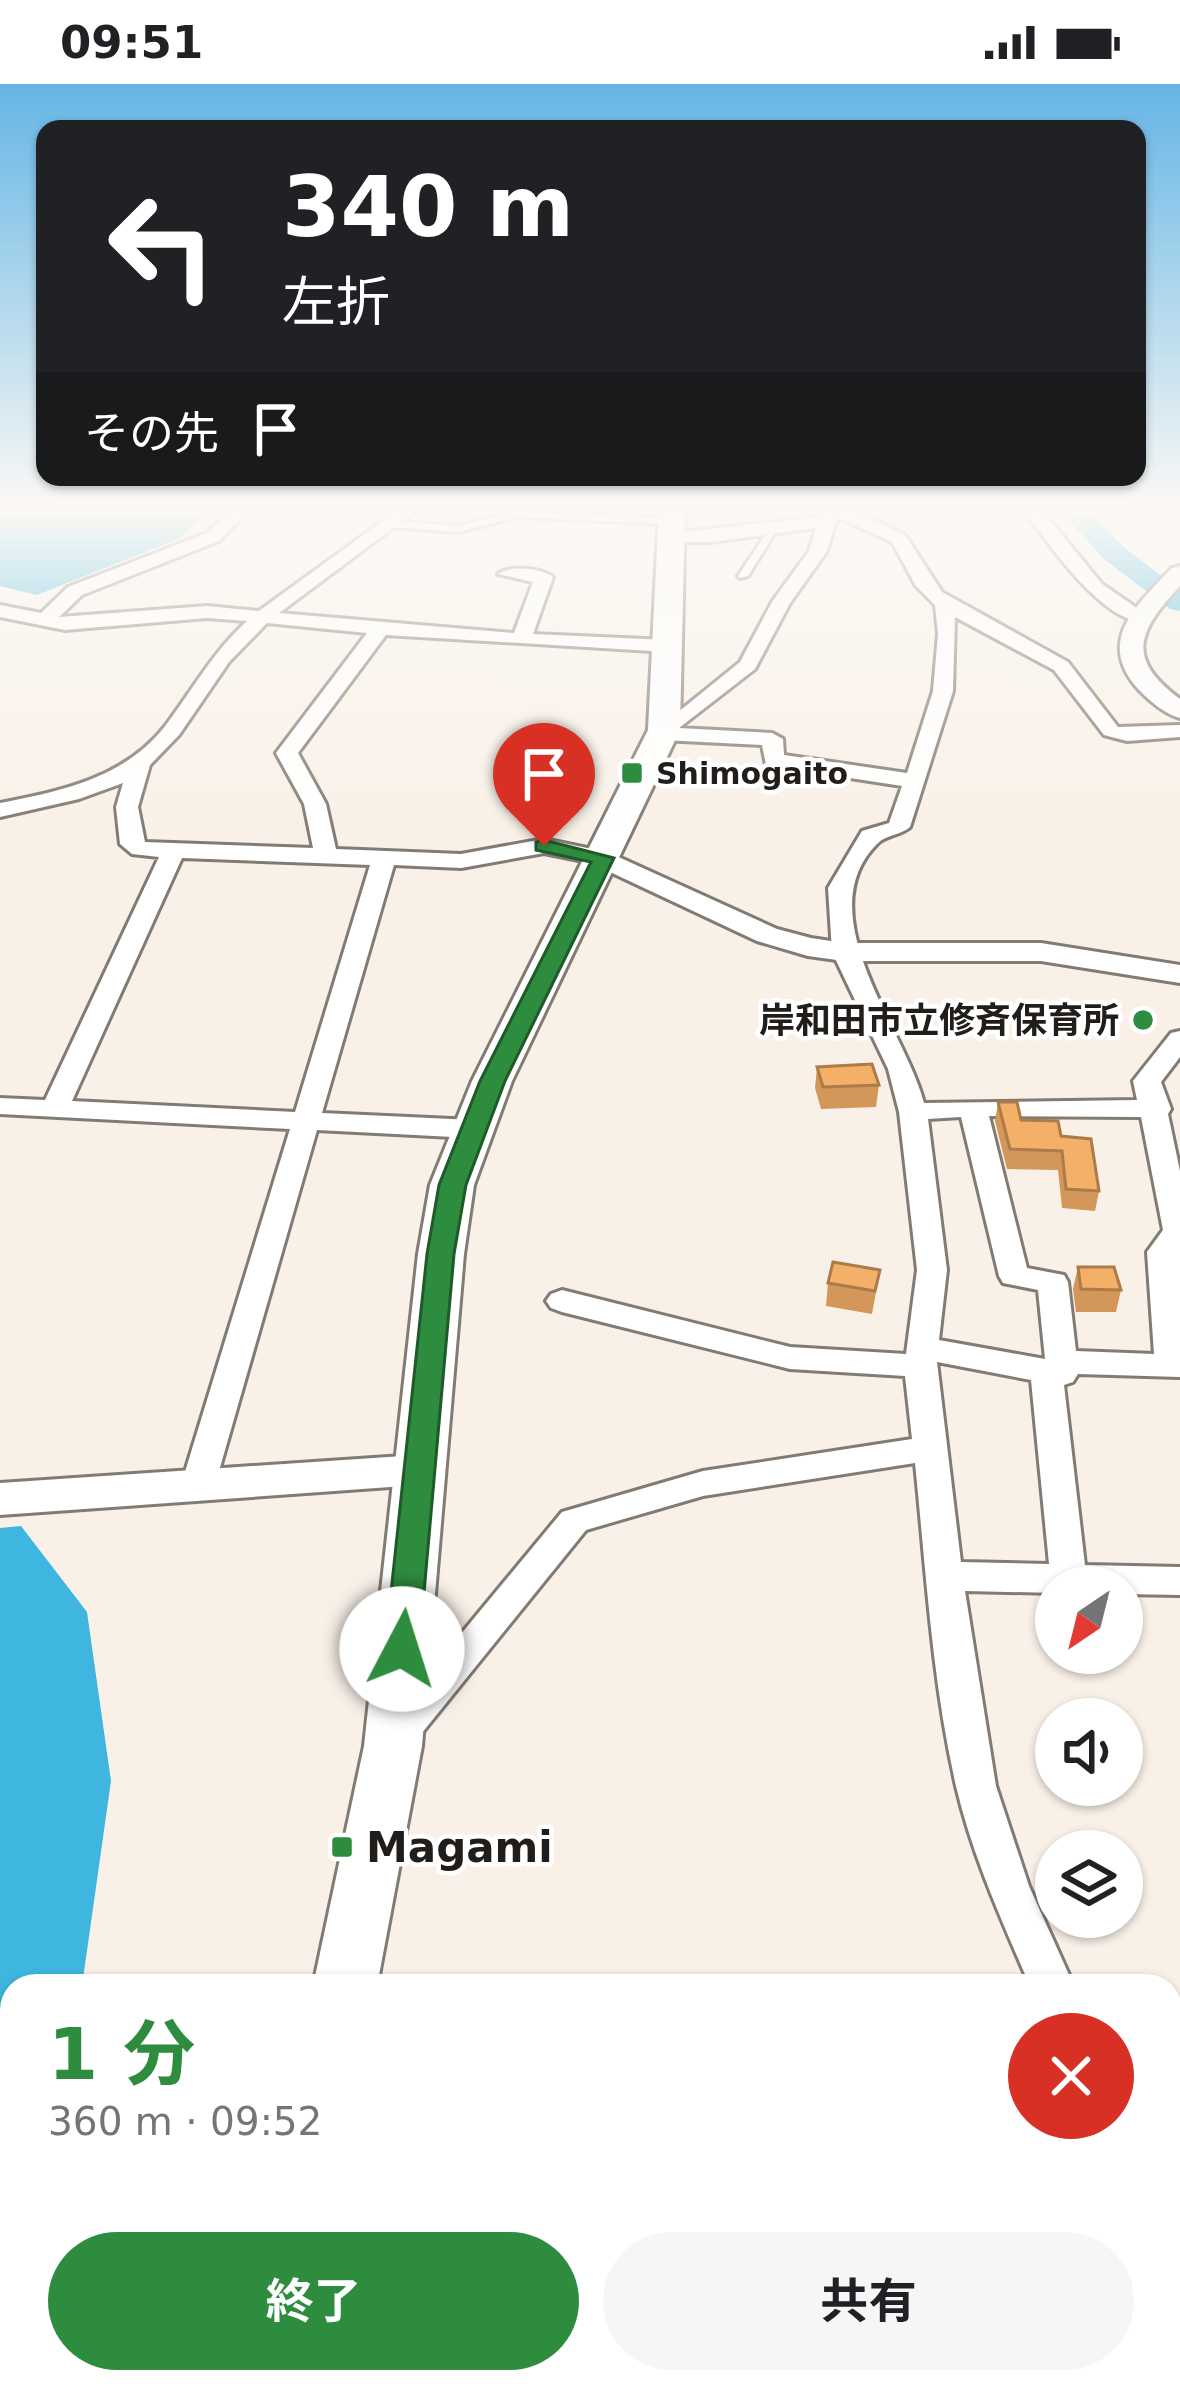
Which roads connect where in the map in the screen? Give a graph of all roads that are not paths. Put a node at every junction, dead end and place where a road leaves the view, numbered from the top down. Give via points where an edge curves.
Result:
1 (17, 615) edge
2 (50, 615) edge
3 (145, 615) edge
4 (212, 615) edge
5 (268, 615) edge
6 (530, 615) edge
7 (669, 615) edge
8 (774, 615) edge
9 (946, 615) edge
10 (966, 615) edge
11 (1134, 615) edge
12 (1139, 615) edge
13 (1137, 617) junction
14 (264, 618) junction
15 (44, 621) junction
16 (380, 629) junction
17 (522, 638) junction
18 (668, 646) junction
19 (1180, 711) edge
20 (1180, 731) edge
21 (663, 732) junction
22 (140, 763) junction
23 (913, 781) junction
24 (0, 810) edge
25 (173, 852) junction
26 (326, 856) junction
27 (384, 858) junction
28 (603, 858) junction
29 (844, 952) junction
30 (1180, 974) edge
31 (1180, 1040) edge
32 (0, 1106) edge
33 (55, 1108) junction
34 (973, 1108) junction
35 (1157, 1109) junction
36 (913, 1112) junction
37 (303, 1120) junction
38 (473, 1129) junction
39 (1175, 1242) edge
40 (562, 1301) dead end
41 (921, 1357) junction
42 (1180, 1362) edge
43 (1053, 1367) junction
44 (928, 1449) junction
45 (418, 1471) junction
46 (198, 1485) junction
47 (0, 1499) edge
48 (1068, 1566) edge
49 (944, 1576) junction
50 (1035, 1578) edge
51 (1143, 1580) edge
52 (1180, 1581) edge
53 (394, 1739) junction
54 (348, 1974) edge
55 (1047, 1974) edge

1 - 15 street
2 - 15 street
3 - 15 street
4 - 14 street
5 - 14 street
6 - 17 street
7 - 18 main road
8 - 21 street via 748,664
9 - 23 street via 945,699
10 - 20 street via 1060,666 1112,731
11 - 13 street
12 - 13 street
13 - 19 street via 1133,664
14 - 16 street
14 - 22 street via 216,663 170,734
16 - 17 street
16 - 26 street via 287,753 315,804
17 - 18 street
18 - 21 main road
21 - 23 street via 772,739 774,760
21 - 28 main road
22 - 24 street via 103,785
22 - 25 street via 128,808 132,844
23 - 29 street via 899,827 870,836 840,888
25 - 26 street
25 - 33 street
26 - 27 street
27 - 28 street via 461,861 544,846
27 - 37 street
28 - 29 street via 767,935
28 - 38 main road
29 - 30 street via 1041,952
29 - 36 street via 902,1069
31 - 35 street via 1148,1081
32 - 33 street
33 - 37 street
34 - 35 street
34 - 36 street
34 - 43 street via 1014,1276 1053,1282
35 - 39 street
36 - 41 street via 932,1270
37 - 38 street
37 - 46 street
38 - 45 main road via 446,1216
39 - 42 street via 1162,1252 1166,1347
40 - 41 street via 790,1358
41 - 43 street
41 - 44 street
42 - 43 street
43 - 48 street
44 - 49 street
44 - 53 street via 752,1476 574,1521
45 - 46 street
45 - 53 main road
46 - 47 street
49 - 50 street
49 - 55 street via 976,1786
51 - 52 street
53 - 54 main road

